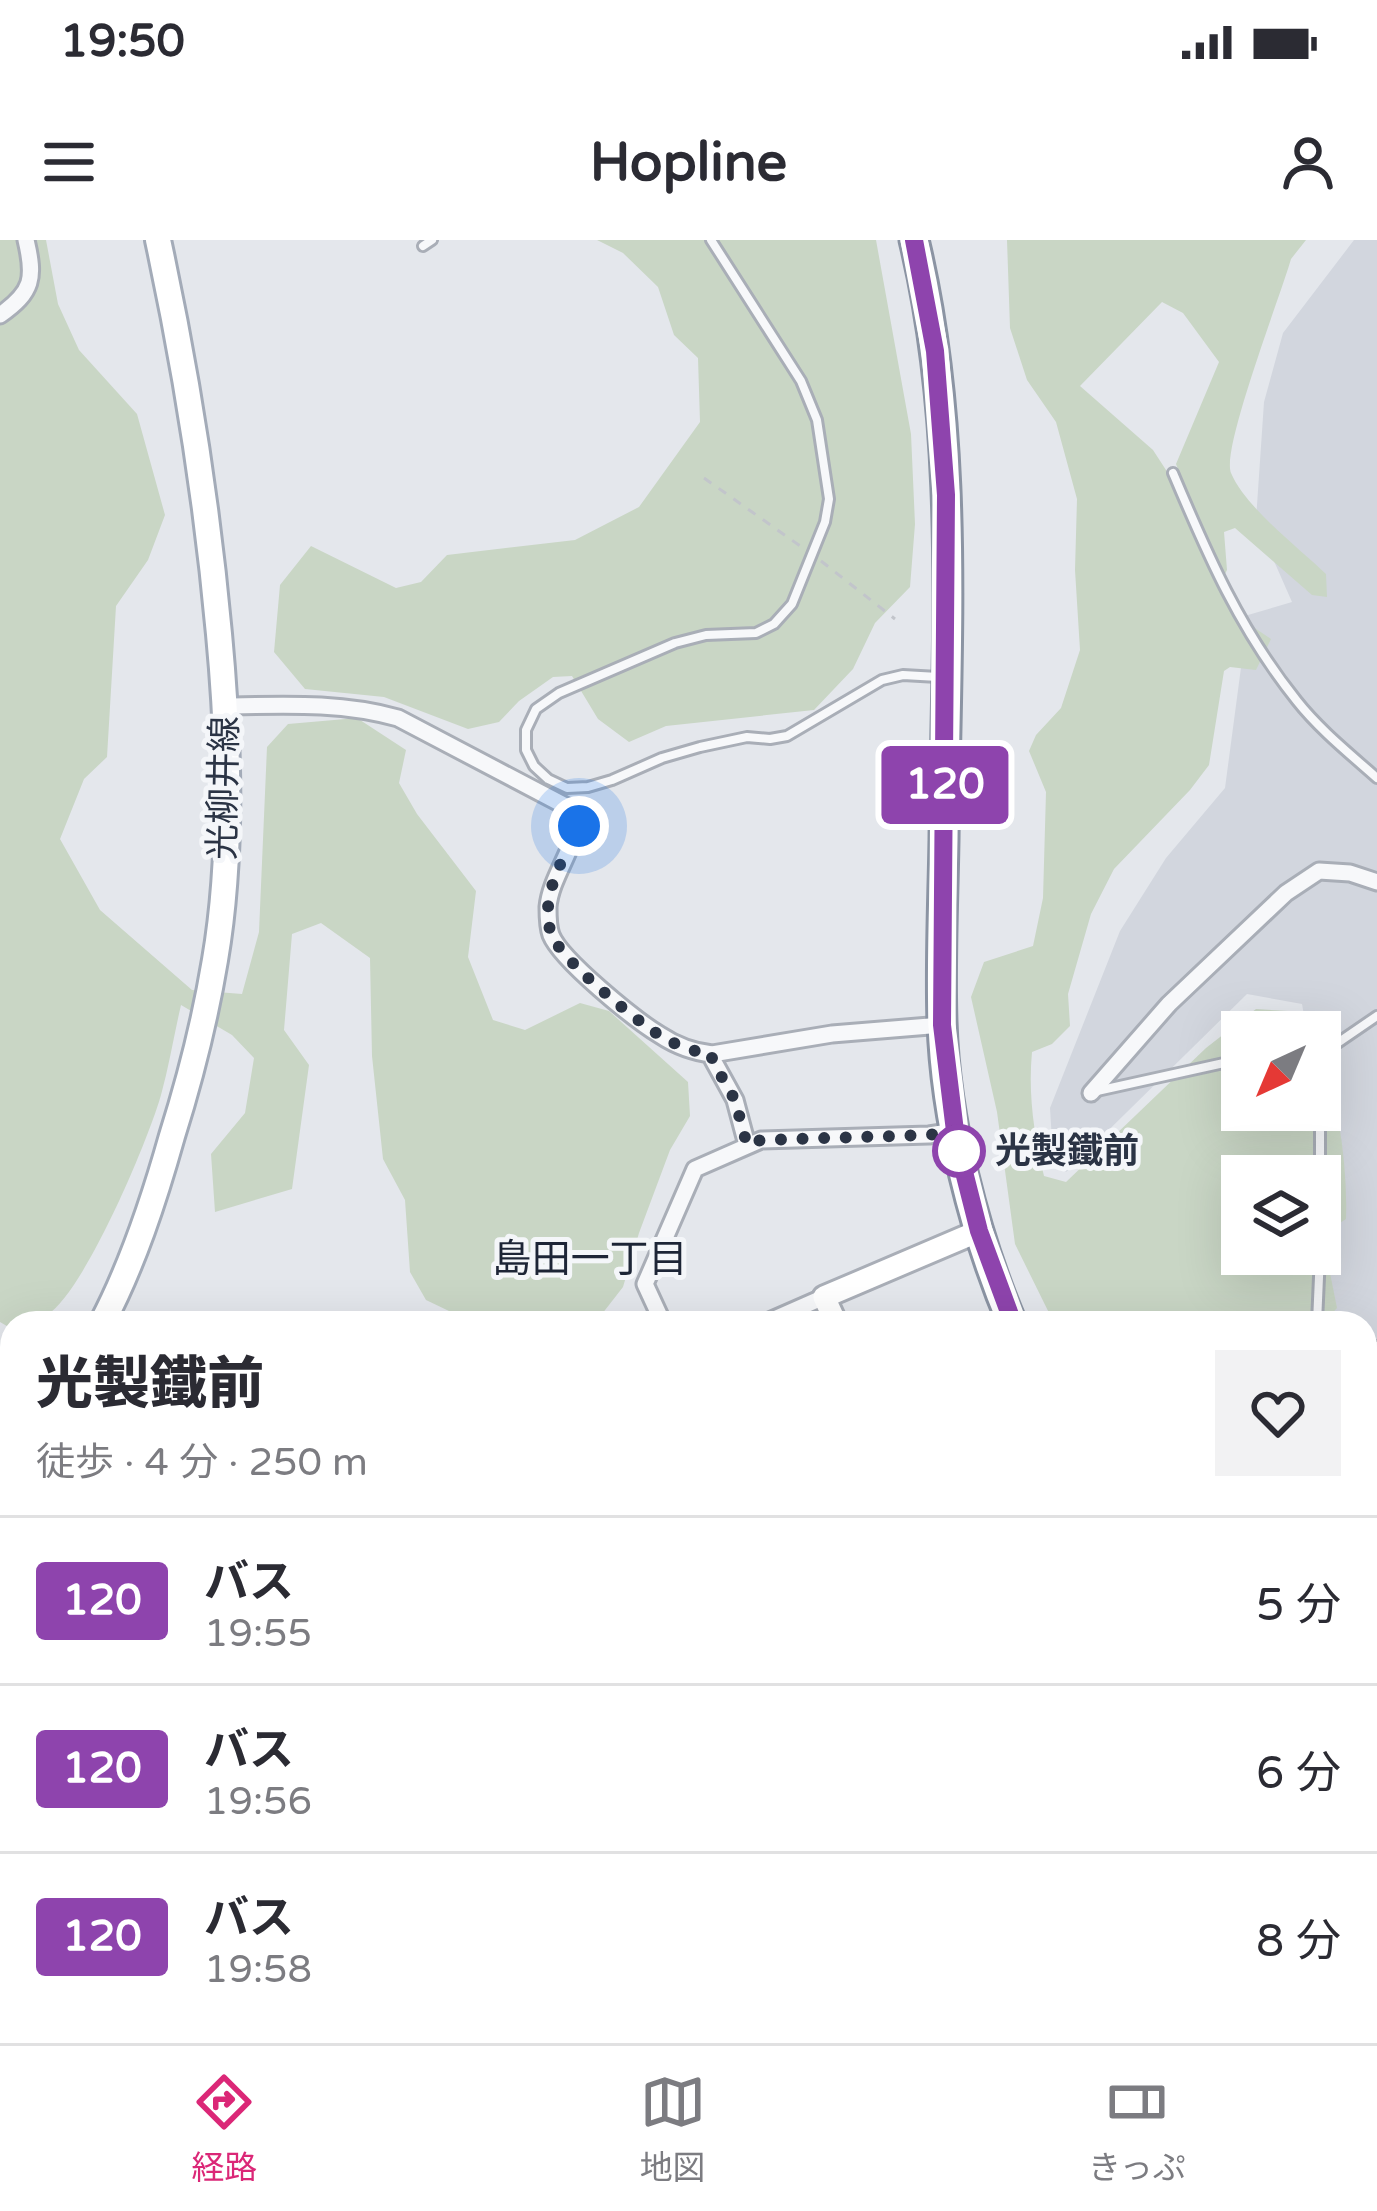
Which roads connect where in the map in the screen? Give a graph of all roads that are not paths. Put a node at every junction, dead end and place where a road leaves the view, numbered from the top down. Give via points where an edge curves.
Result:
1 (26, 240) edge
2 (158, 240) edge
3 (711, 240) edge
4 (914, 240) edge
5 (0, 315) edge
6 (1173, 473) dead end
7 (946, 678) junction
8 (226, 706) junction
9 (1377, 778) edge
10 (588, 787) junction
11 (575, 811) junction
12 (1377, 882) edge
13 (1377, 1016) edge
14 (942, 1025) junction
15 (1341, 1041) edge
16 (712, 1054) junction
17 (1221, 1064) edge
18 (1091, 1093) joint
19 (955, 1131) junction
20 (747, 1145) junction
21 (979, 1231) junction
22 (1319, 1275) edge
23 (824, 1297) junction
24 (107, 1311) edge
25 (658, 1311) edge
26 (792, 1311) edge
27 (830, 1311) edge
28 (1008, 1311) edge
29 (1317, 1311) edge

1 - 5 street via 30,284
2 - 8 main road, 光柳井線 via 211,544
3 - 10 lane via 801,381 817,420 830,499 825,522 793,604 774,624 675,643 536,709 526,730 535,766 567,788
4 - 7 highway via 935,351 946,495
6 - 9 lane via 1254,643 1299,705
7 - 10 lane via 882,680 787,736 700,747
7 - 14 highway
8 - 11 street via 324,704 398,718
8 - 24 main road, 光柳井線 via 216,957 153,1202
10 - 11 lane
11 - 16 street via 579,826 553,880 551,934 563,954 661,1036
12 - 18 street via 1319,872 1286,893 1169,1004
13 - 15 lane
14 - 16 street
14 - 19 highway
16 - 20 street
17 - 18 lane
19 - 20 street
19 - 21 highway
20 - 25 street via 695,1169 645,1283
21 - 23 street
21 - 28 highway
22 - 29 lane
23 - 26 street
23 - 27 street

